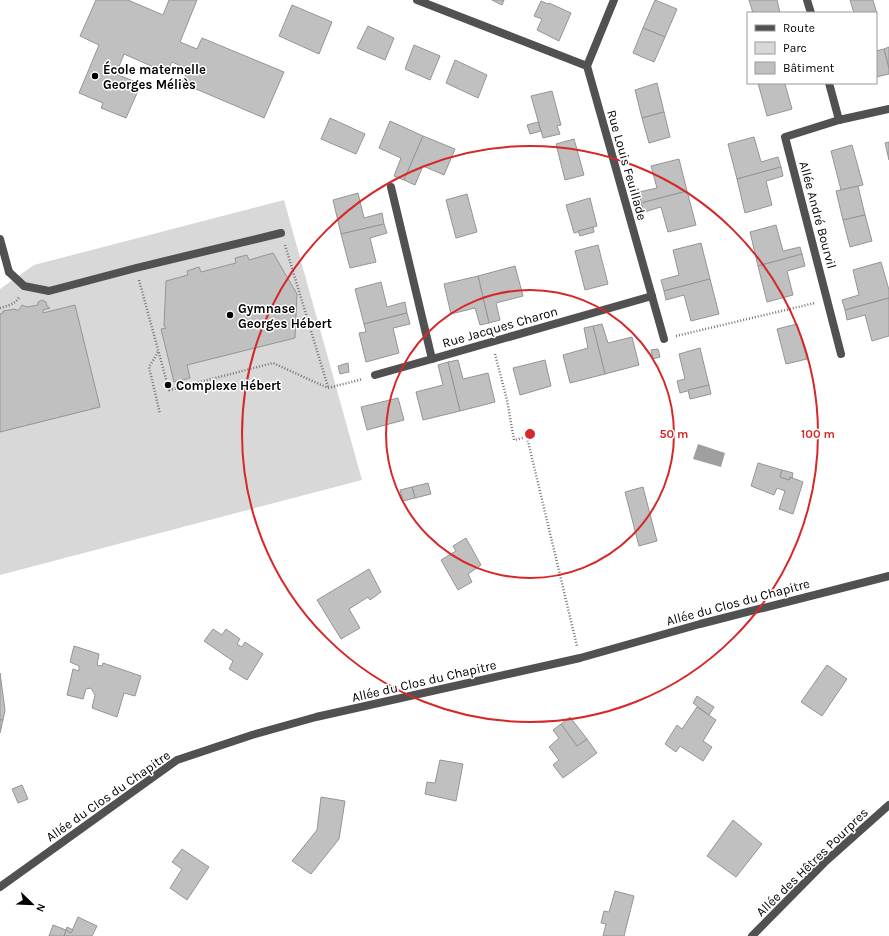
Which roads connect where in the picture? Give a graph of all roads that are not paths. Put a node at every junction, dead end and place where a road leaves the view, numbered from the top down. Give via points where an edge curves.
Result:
1 (417, 0) edge
2 (614, 0) edge
3 (807, 0) edge
4 (811, 12) edge
5 (587, 66) junction
6 (829, 84) edge
7 (889, 109) edge
8 (839, 120) junction
9 (391, 187) dead end
10 (281, 233) road end
11 (0, 239) edge
12 (2, 252) edge
13 (652, 296) junction
14 (664, 340) road end
15 (841, 354) dead end
16 (432, 359) junction
17 (375, 375) road end
18 (889, 576) edge
19 (889, 806) edge
20 (0, 888) edge
21 (752, 936) edge

1 - 5 street
2 - 5 street
3 - 4 street
5 - 13 street, Rue Louis Feuillade
6 - 8 street
7 - 8 street
8 - 15 street, Allée André Bourvil via 785,137
9 - 16 street, Rue Jacques Charon
10 - 12 street via 49,291 24,286 9,272
11 - 12 street
13 - 14 street, Rue Louis Feuillade
13 - 16 street, Rue Jacques Charon
16 - 17 street
18 - 20 street, Allée du Clos du Chapitre via 700,624 580,658 316,717 177,760
19 - 21 street, Allée des Hêtres Pourpres via 826,861

